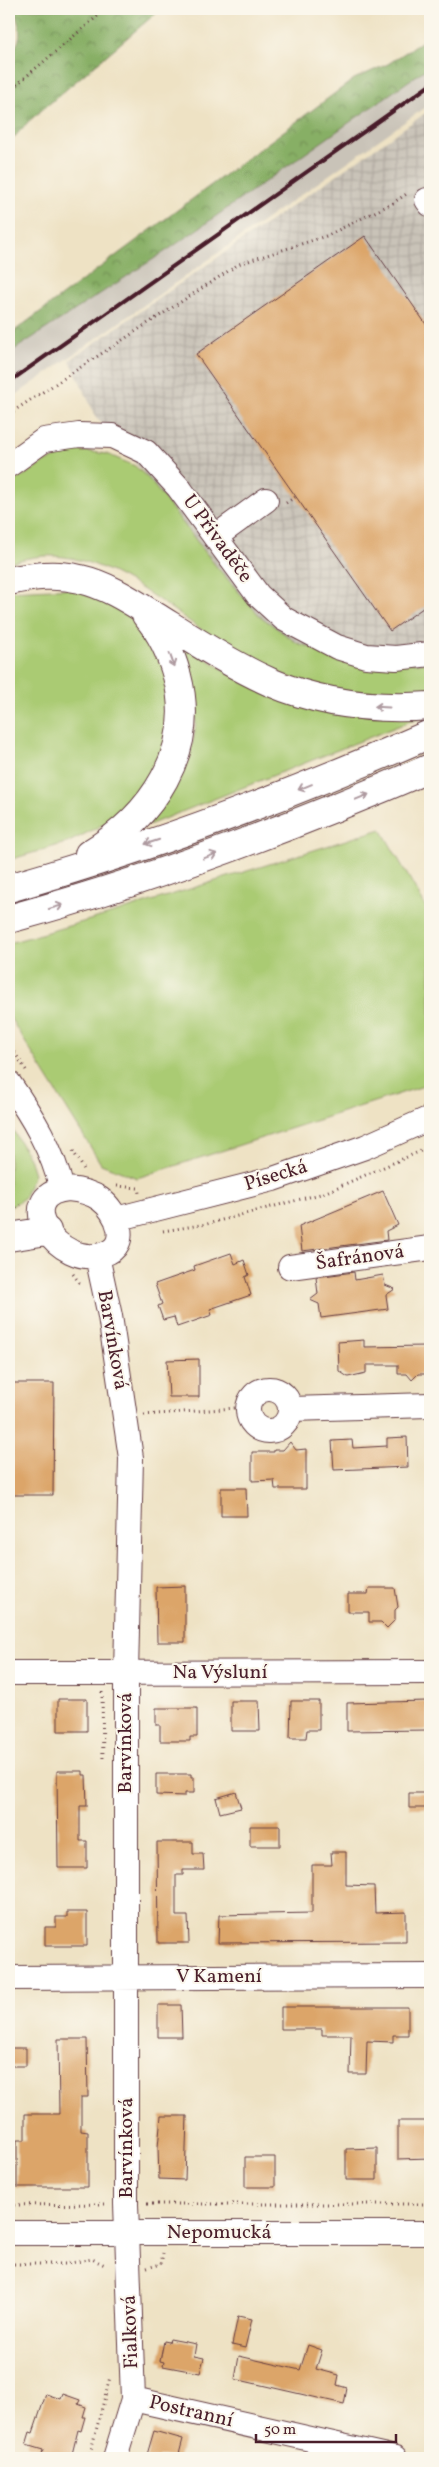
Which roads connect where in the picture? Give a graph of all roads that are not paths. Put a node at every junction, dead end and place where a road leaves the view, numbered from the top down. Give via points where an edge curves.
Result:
1 (9, 464) edge
2 (266, 500) dead end
3 (215, 537) junction
4 (9, 581) edge
5 (136, 604) junction
6 (430, 654) edge
7 (430, 706) edge
8 (430, 734) edge
9 (430, 768) edge
10 (49, 877) junction
11 (9, 888) edge
12 (9, 920) edge
13 (19, 1078) edge
14 (430, 1118) edge
15 (62, 1190) junction
16 (116, 1219) junction
17 (47, 1231) junction
18 (13, 1237) edge
19 (430, 1248) edge
20 (97, 1256) junction
21 (290, 1267) dead end
22 (430, 1405) edge
23 (291, 1409) junction
24 (430, 1672) edge
25 (9, 1673) edge
26 (126, 1673) junction
27 (430, 1976) edge
28 (9, 1978) edge
29 (126, 1978) junction
30 (9, 2233) edge
31 (430, 2233) edge
32 (128, 2234) junction
33 (133, 2399) junction
34 (115, 2458) edge
35 (396, 2458) edge

1 - 3 street, U Přivaděče via 44,440 79,435 112,436 146,452 179,488
2 - 3 street
3 - 6 street, U Přivaděče via 258,594 284,619 310,634 366,656 396,658
4 - 5 highway via 46,575 81,579
7 -> 5 highway via 352,705 295,692 226,660
5 -> 10 highway via 158,632 174,664 182,714 179,746 164,780 131,823 104,845
8 -> 10 highway via 278,798
12 -> 9 highway via 186,864
10 - 11 highway
13 - 15 street via 54,1159
14 - 16 street, Písecká via 365,1147 144,1223
15 - 16 street via 76,1189 94,1195 107,1205
15 - 17 street via 50,1194 41,1206 41,1219
16 - 20 street via 120,1231 118,1243
17 - 18 highway
17 - 20 street via 71,1252
19 - 21 street, Šafránová
20 - 26 street, Barvínková via 110,1316 131,1458
22 - 23 street
23 - 23 street via 290,1402 281,1392 267,1388 254,1395 248,1407 251,1421 268,1432 282,1428
24 - 26 street, Na Výsluní
25 - 26 street, Na Výsluní
26 - 29 street, Barvínková
27 - 29 street, V Kamení
28 - 29 street, V Kamení
29 - 32 street, Barvínková
30 - 32 street, Nepomucká
31 - 32 street, Nepomucká
32 - 33 street, Fialková
33 - 34 street, Fialková
33 - 35 street, Postranní

